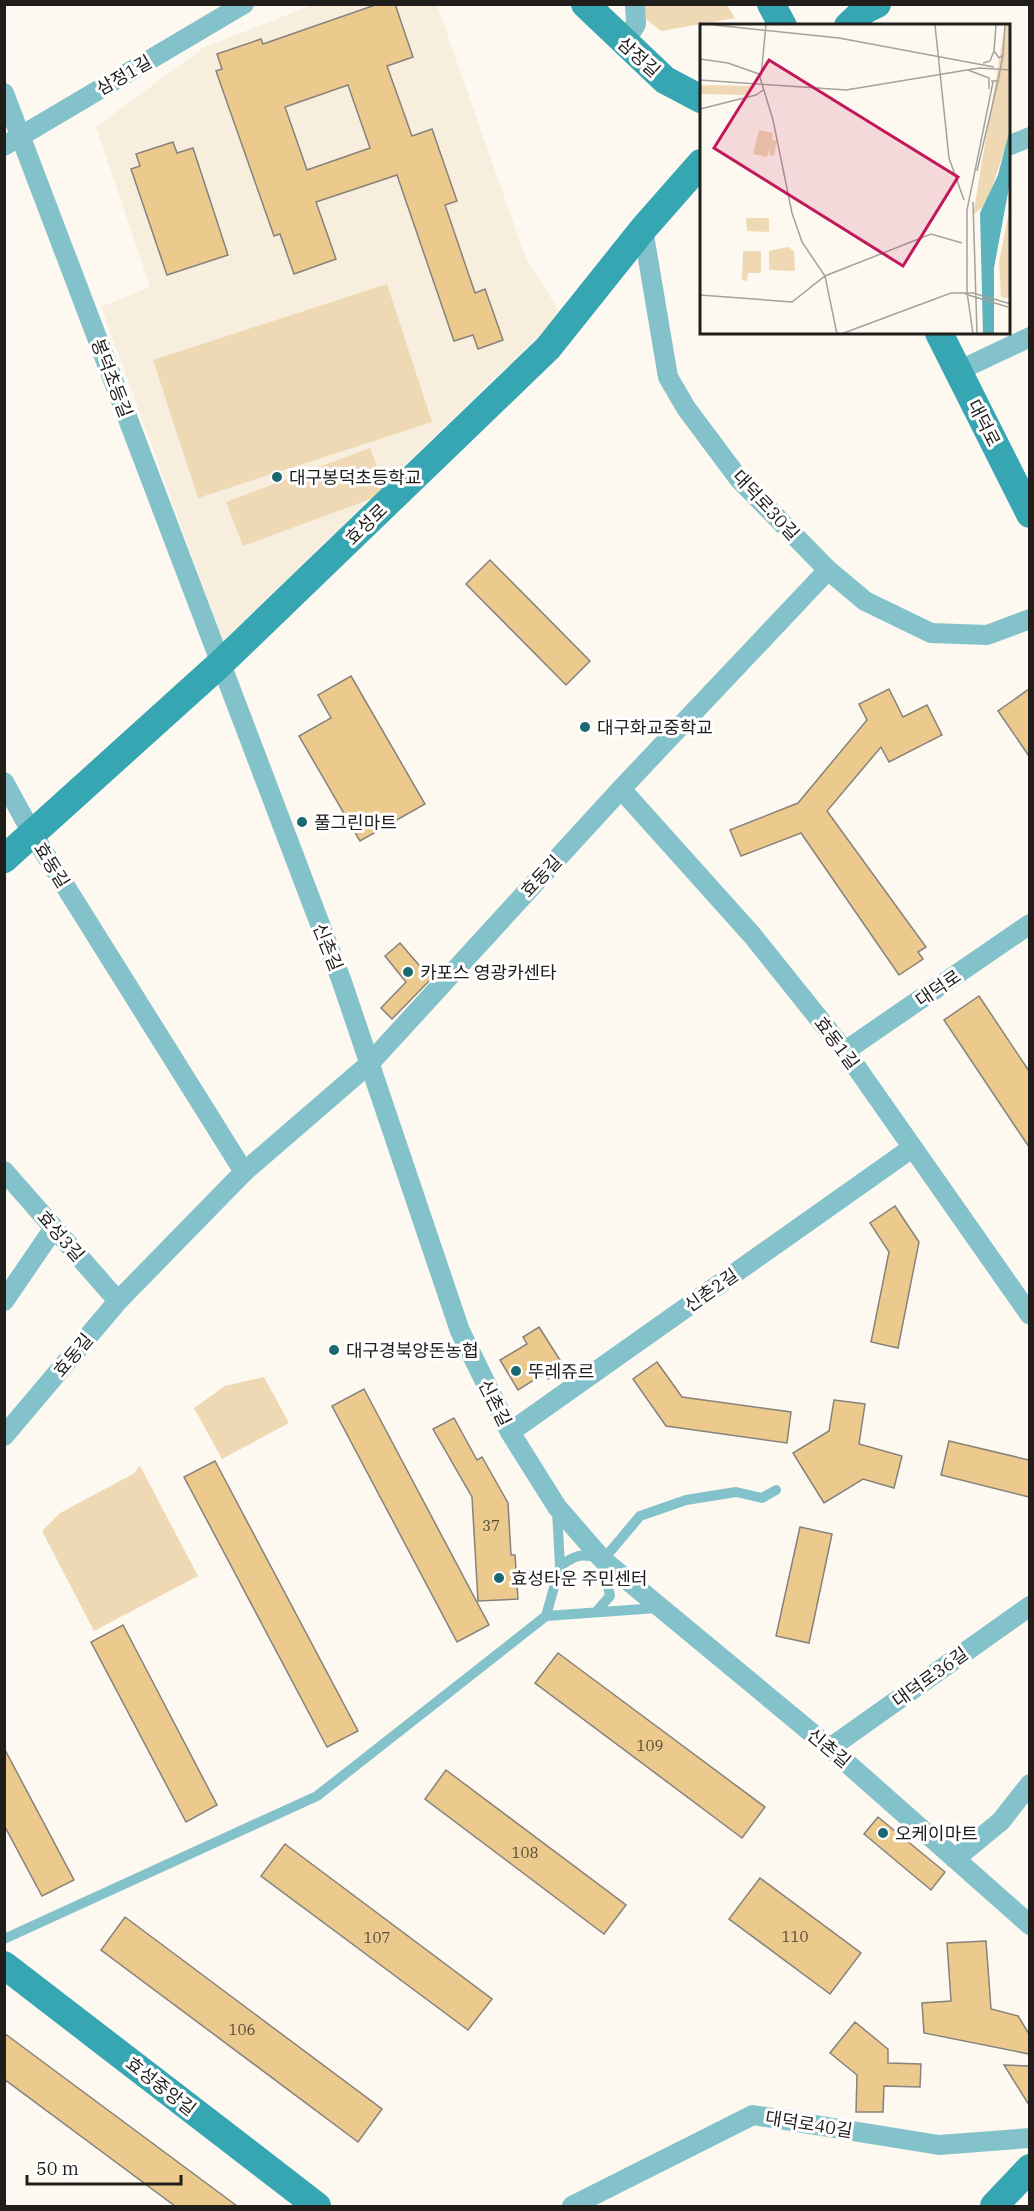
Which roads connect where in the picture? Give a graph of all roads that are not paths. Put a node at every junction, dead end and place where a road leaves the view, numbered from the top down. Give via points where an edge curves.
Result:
1 (244, 4) edge
2 (585, 4) edge
3 (635, 4) edge
4 (771, 4) edge
5 (859, 10) edge
6 (782, 24) edge
7 (831, 24) edge
8 (624, 44) junction
9 (4, 93) edge
10 (700, 98) edge
11 (1029, 137) edge
12 (12, 140) edge
13 (1010, 145) edge
14 (700, 164) edge
15 (643, 229) junction
16 (940, 334) edge
17 (1029, 337) edge
18 (958, 371) junction
19 (1029, 514) edge
20 (828, 570) junction
21 (1029, 619) edge
22 (220, 664) junction
23 (4, 782) edge
24 (621, 789) junction
25 (32, 833) junction
26 (4, 859) edge
27 (1029, 924) edge
28 (845, 1051) junction
29 (369, 1064) junction
30 (912, 1148) junction
31 (4, 1171) edge
32 (244, 1172) junction
33 (54, 1228) junction
34 (4, 1301) edge
35 (118, 1301) junction
36 (1029, 1315) edge
37 (510, 1432) junction
38 (4, 1436) edge
39 (776, 1490) dead end
40 (557, 1508) junction
41 (603, 1560) junction
42 (560, 1566) junction
43 (1029, 1606) edge
44 (657, 1608) junction
45 (596, 1612) junction
46 (546, 1616) junction
47 (830, 1748) junction
48 (1029, 1784) edge
49 (955, 1859) junction
50 (1029, 1925) edge
51 (4, 1939) edge
52 (4, 1965) edge
53 (1029, 2138) edge
54 (1029, 2168) edge
55 (317, 2206) edge
56 (572, 2206) edge
57 (994, 2206) edge

1 - 12 street, 삼정1길
2 - 8 main road, 삼정길
3 - 8 street via 636,24
4 - 6 main road
5 - 7 main road
8 - 10 main road, 삼정길 via 665,80
9 - 12 street, 봉덕초등길
11 - 13 street
12 - 22 street, 봉덕초등길
14 - 15 main road, 효성로
15 - 20 street, 대덕로30길 via 668,377 686,408 740,479
15 - 22 main road, 효성로 via 548,348
16 - 18 main road, 대덕로
17 - 18 street
18 - 19 main road, 대덕로
20 - 21 street, 대덕로30길 via 865,601 931,633 987,635
20 - 24 street, 효동길
22 - 25 main road, 효성로
22 - 29 street, 신촌길 via 342,982
23 - 25 street, 효동길
24 - 28 street, 효동1길 via 752,935
24 - 29 street, 효동길
25 - 26 main road, 효성로
25 - 32 street, 효동길
27 - 28 street, 대덕로
28 - 30 street, 효동1길
29 - 32 street, 효동길
29 - 37 street, 신촌길 via 460,1331
30 - 36 street, 효동1길
30 - 37 street, 신촌2길
31 - 33 street, 효성3길
32 - 35 street, 효동길
33 - 34 street
33 - 35 street, 효성3길
35 - 38 street, 효동길
37 - 40 street, 신촌길
39 - 41 lane via 762,1498 736,1492 686,1500 640,1516
40 - 41 street, 신촌길
40 - 42 lane
41 - 42 lane via 574,1556
41 - 44 street, 신촌길
41 - 45 lane via 610,1596
42 - 46 lane
43 - 47 street, 대덕로36길
44 - 45 lane
44 - 47 street, 신촌길
45 - 46 lane
46 - 51 lane via 317,1796
47 - 49 street, 신촌길
48 - 49 street via 1001,1821
49 - 50 street, 신촌길
52 - 55 main road, 효성중앙길
53 - 56 street, 대덕로40길 via 939,2145 753,2115
54 - 57 main road

